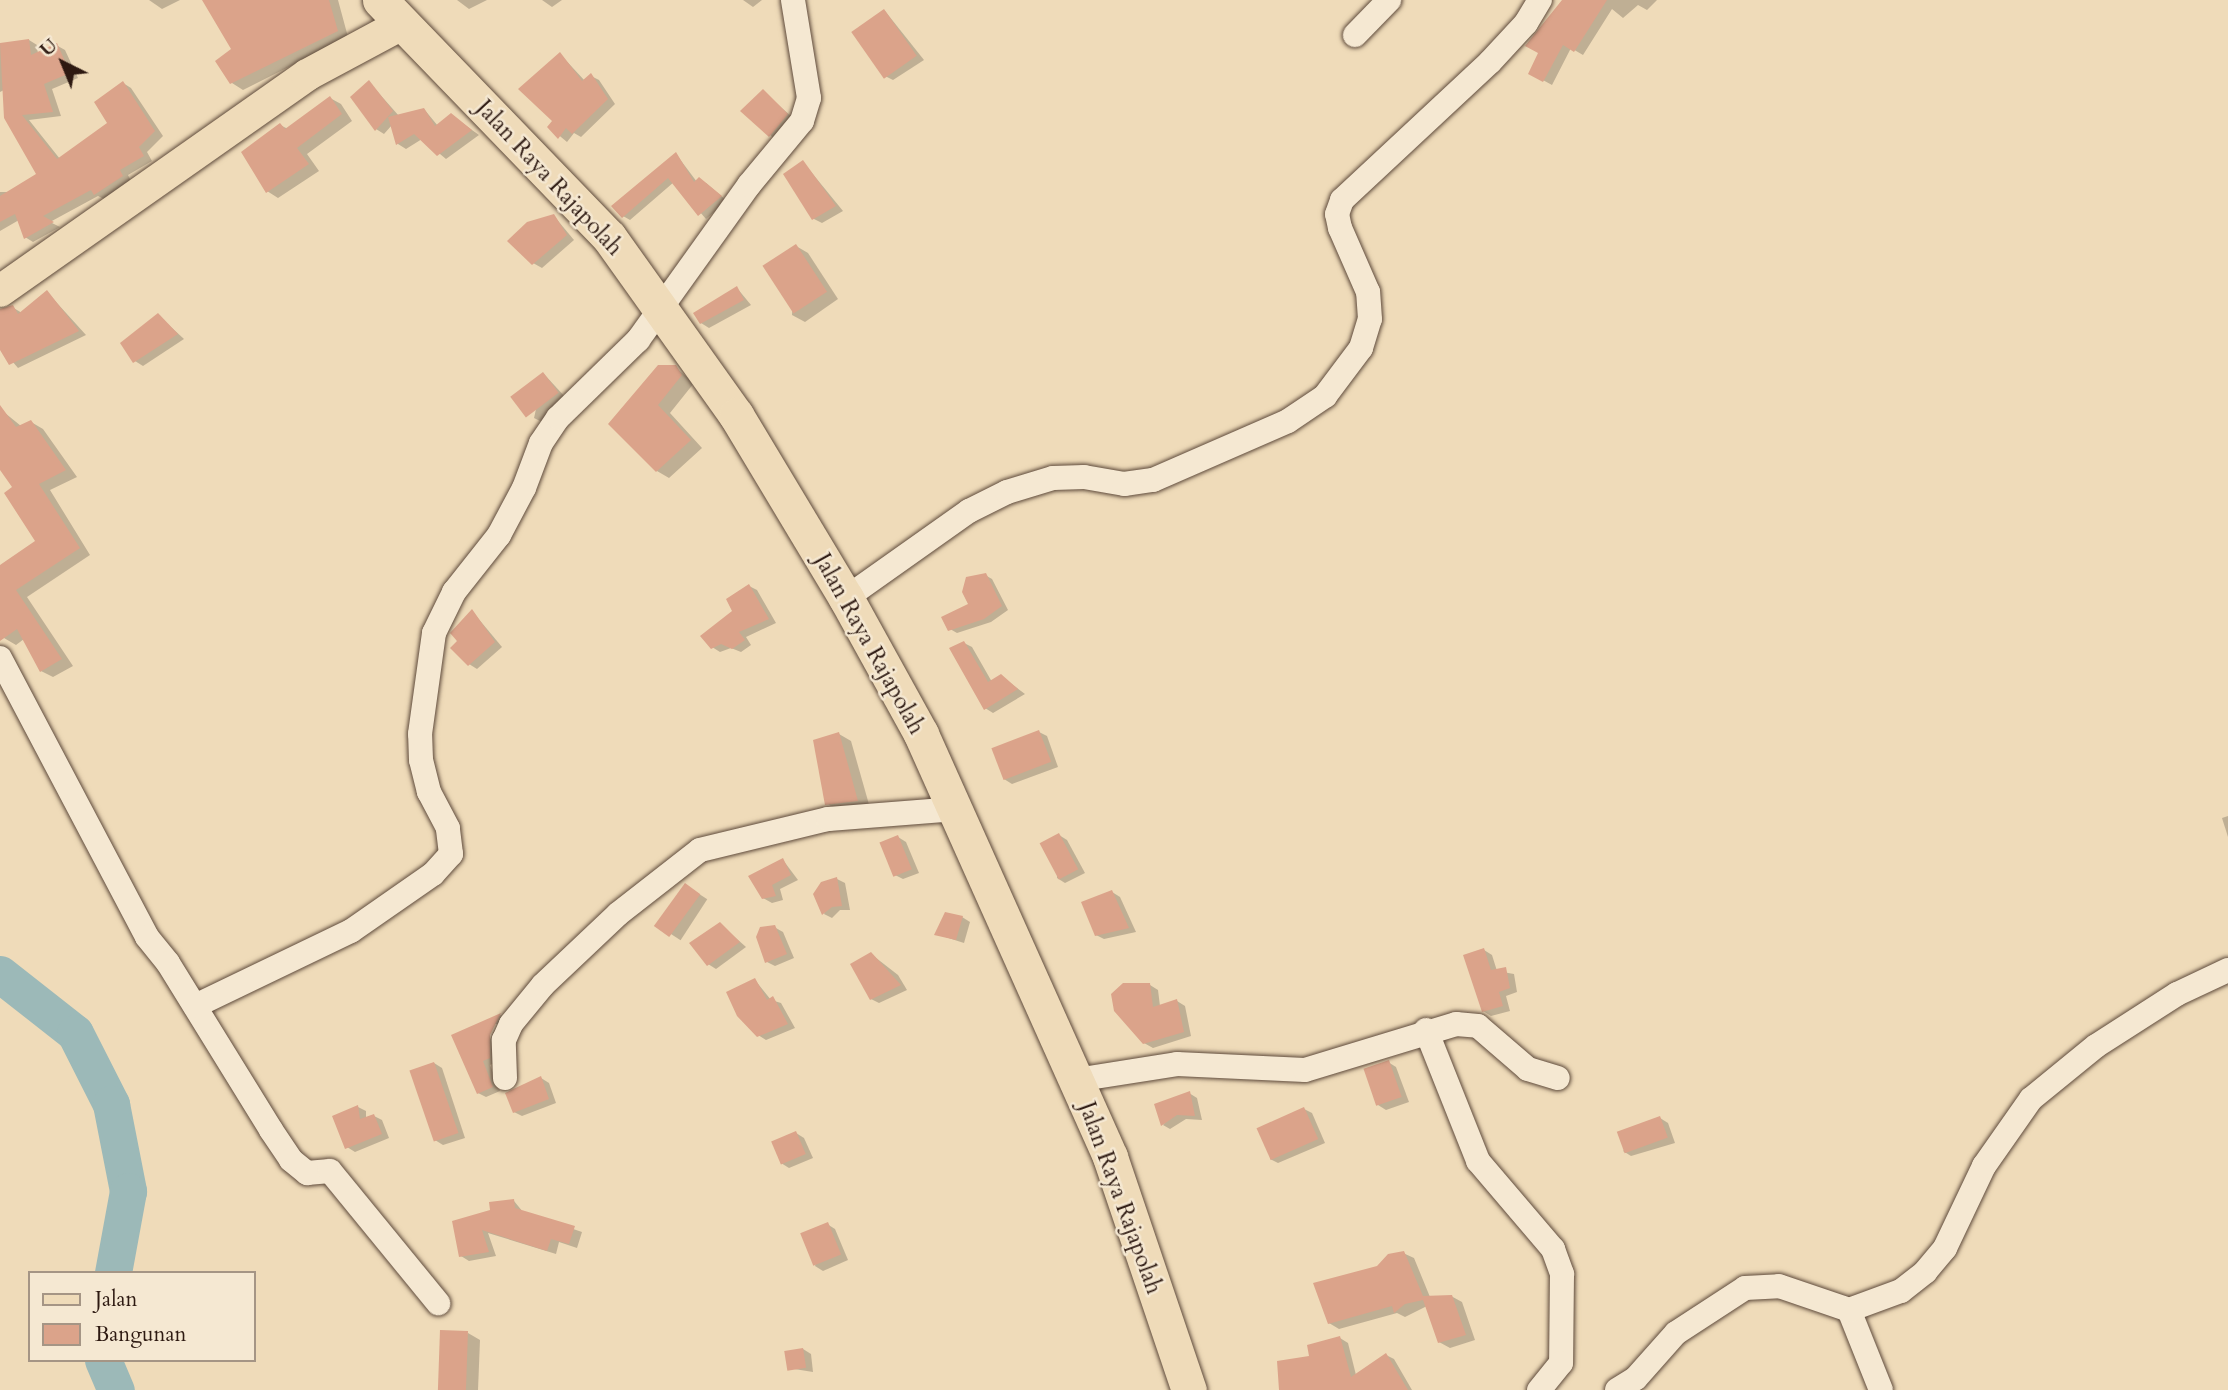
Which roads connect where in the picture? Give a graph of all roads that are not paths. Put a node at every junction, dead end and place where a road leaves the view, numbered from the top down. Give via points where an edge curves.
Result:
1 (793, 0) edge
2 (1389, 0) edge
3 (1540, 0) edge
4 (391, 12) edge
5 (1355, 35) dead end
6 (0, 291) edge
7 (662, 309) junction
8 (846, 598) junction
9 (0, 658) edge
10 (954, 809) junction
11 (2228, 970) edge
12 (195, 1006) junction
13 (1426, 1030) junction
14 (505, 1077) dead end
15 (1558, 1078) dead end
16 (1076, 1080) junction
17 (438, 1303) dead end
18 (1849, 1310) junction
19 (1189, 1390) edge
20 (1540, 1390) edge
21 (1617, 1390) edge
22 (1881, 1390) edge

1 - 7 street via 806,54 809,97 802,121 749,185
2 - 5 street
3 - 8 street via 1526,23 1490,61 1342,200 1337,214 1340,228 1368,292 1370,319 1361,348 1325,396 1288,421 1153,480 1124,484 1084,477 1053,478 1007,492 969,511
4 - 6 main road
4 - 7 highway, Jalan Raya Rajapolah via 610,237
7 - 8 highway, Jalan Raya Rajapolah via 736,415
7 - 12 street via 625,355 558,418 541,443 499,535 454,592 434,633 420,734 421,760 429,792 448,828 451,854 433,874 351,931
8 - 10 highway, Jalan Raya Rajapolah via 921,734
9 - 12 street via 142,930
10 - 14 street via 828,819 700,850 618,914 543,985 511,1024 504,1040
10 - 16 highway, Jalan Raya Rajapolah
11 - 18 street via 2177,994 2096,1046 2031,1099 1997,1144 1945,1248 1925,1272 1901,1291
12 - 17 street via 291,1160 307,1173 330,1171
13 - 15 street via 1478,1026 1528,1069
13 - 16 street via 1304,1070 1177,1064
13 - 20 street via 1478,1161 1553,1249 1562,1274 1561,1363
16 - 19 highway, Jalan Raya Rajapolah via 1110,1157
18 - 21 street via 1779,1286 1745,1288 1676,1333 1636,1378
18 - 22 street

